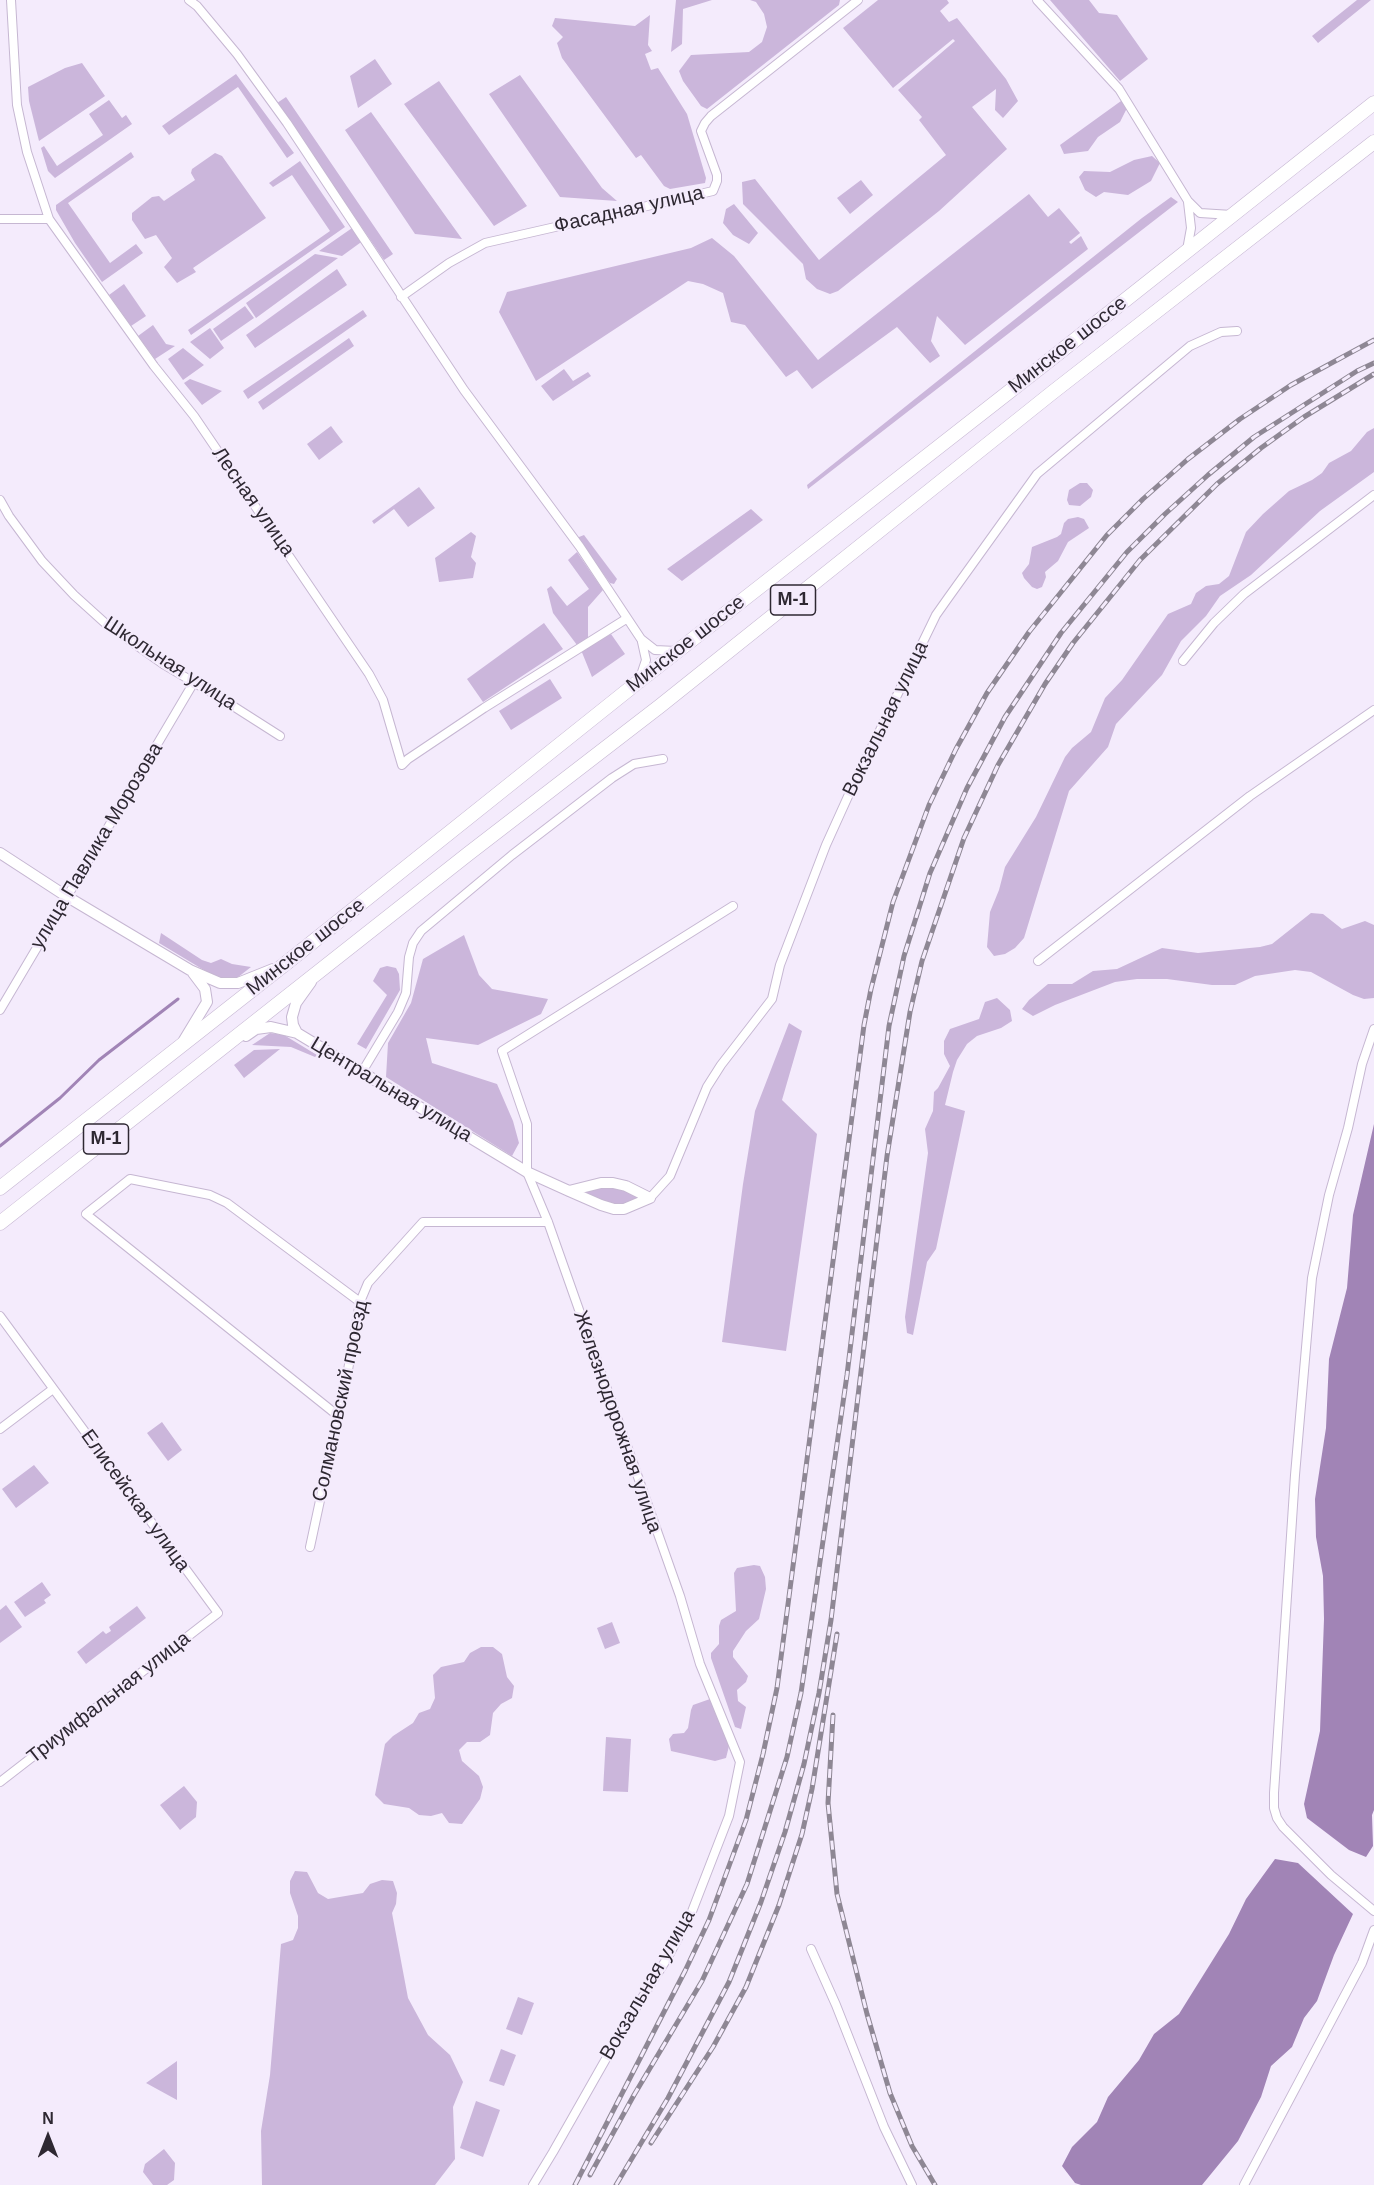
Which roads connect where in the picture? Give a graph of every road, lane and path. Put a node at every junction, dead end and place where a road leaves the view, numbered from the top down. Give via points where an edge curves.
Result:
1 (11, 0) edge
2 (189, 0) edge
3 (858, 0) edge
4 (1037, 0) edge
5 (1374, 103) edge
6 (1374, 142) edge
7 (1188, 201) junction
8 (1232, 214) junction
9 (0, 219) edge
10 (49, 219) junction
11 (1187, 250) junction
12 (401, 297) junction
13 (1237, 331) dead end
14 (1374, 495) edge
15 (0, 500) edge
16 (626, 619) junction
17 (640, 639) junction
18 (677, 651) junction
19 (1183, 661) dead end
20 (194, 682) junction
21 (638, 682) junction
22 (1374, 710) edge
23 (280, 736) dead end
24 (663, 759) dead end
25 (0, 853) edge
26 (66, 896) junction
27 (733, 906) dead end
28 (1038, 961) dead end
29 (285, 964) junction
30 (322, 968) junction
31 (190, 970) junction
32 (0, 1010) edge
33 (1374, 1029) edge
34 (297, 1033) junction
35 (180, 1047) junction
36 (211, 1056) junction
37 (362, 1072) junction
38 (527, 1172) junction
39 (0, 1188) edge
40 (569, 1191) junction
41 (650, 1198) junction
42 (548, 1222) junction
43 (0, 1223) edge
44 (360, 1302) junction
45 (0, 1316) edge
46 (53, 1389) junction
47 (337, 1415) junction
48 (0, 1429) edge
49 (310, 1547) dead end
50 (218, 1613) joint
51 (705, 1673) joint
52 (0, 1782) edge
53 (1374, 1911) edge
54 (1374, 1930) edge
55 (811, 1949) dead end
56 (532, 2185) edge
57 (912, 2185) edge
58 (1244, 2185) edge

1 - 10 street, Лесная улица via 17,105 27,152
2 - 12 street via 237,54
3 - 12 street, Фасадная улица via 705,123 701,131 717,175 713,191 485,243
4 - 7 street via 1119,90
5 - 8 highway, Минское шоссе / М-1
6 - 30 highway, Минское шоссе / М-1
7 - 8 street via 1200,213
7 - 11 street via 1191,228
8 - 11 highway, Минское шоссе / М-1
9 - 10 street
10 - 16 street, Лесная улица via 194,416 369,674 382,700 402,765 483,708
11 - 18 highway, Минское шоссе / М-1
12 - 16 street via 486,421 580,547
13 - 41 street, Вокзальная улица via 1221,332 1190,346 1037,474 936,615 831,835 780,965 772,999 720,1065 670,1176
14 - 19 street via 1244,594
15 - 20 street, Школьная улица via 42,561 74,595 139,648
16 - 17 street
17 - 18 street via 655,650
17 - 21 street via 646,660
18 - 21 highway, Минское шоссе / М-1
20 - 23 street, Школьная улица
20 - 26 street, улица Павлика Морозова
21 - 29 highway, Минское шоссе / М-1
22 - 28 street via 1251,796
24 - 37 street via 634,764 612,778 421,931 409,957 406,993
25 - 26 street
26 - 31 street
26 - 32 street, улица Павлика Морозова
27 - 38 street via 502,1051 527,1124
29 - 31 street via 238,983 220,983
29 - 35 highway, Минское шоссе / М-1
30 - 34 street via 296,1003 292,1017
30 - 36 highway, Минское шоссе / М-1
31 - 35 street via 205,989 207,1002
33 - 53 street via 1329,1195 1312,1278 1274,1793 1274,1808 1283,1827
34 - 36 street, Центральная улица via 271,1027 256,1029
34 - 37 street, Центральная улица
35 - 39 highway, Минское шоссе / М-1
36 - 43 highway, Минское шоссе / М-1
37 - 38 street, Центральная улица
38 - 40 street, Центральная улица
38 - 42 street, Железнодорожная улица
40 - 41 street via 613,1183
40 - 41 street, Центральная улица via 614,1209
42 - 44 street, Солмановский проезд via 423,1222 368,1283
42 - 51 street, Железнодорожная улица
44 - 47 street, Солмановский проезд
44 - 47 street via 227,1203 210,1195 130,1179 86,1214
45 - 46 street, Елисейская улица
46 - 48 street
46 - 50 street, Елисейская улица
47 - 49 street, Солмановский проезд
50 - 52 street, Триумфальная улица
51 - 56 street, Вокзальная улица via 740,1762 729,1816 691,1914 668,1958
54 - 58 street via 1362,1963
55 - 57 street

